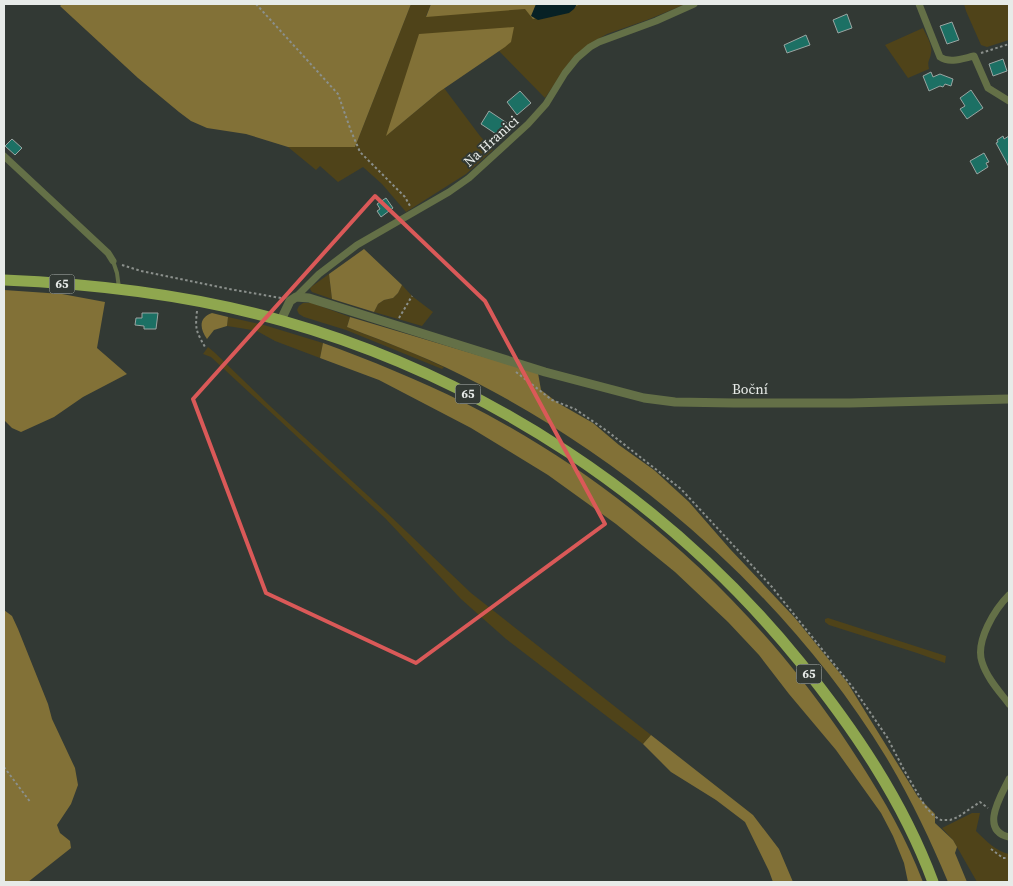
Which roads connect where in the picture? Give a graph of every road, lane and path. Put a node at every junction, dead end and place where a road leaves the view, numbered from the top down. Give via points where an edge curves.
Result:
1 (256, 4) edge
2 (694, 4) edge
3 (918, 4) edge
4 (1009, 44) edge
5 (974, 56) junction
6 (1009, 101) edge
7 (4, 156) edge
8 (414, 212) junction
9 (113, 261) junction
10 (4, 280) edge
11 (119, 289) junction
12 (412, 296) dead end
13 (293, 299) junction
14 (198, 301) junction
15 (281, 320) junction
16 (396, 325) junction
17 (205, 347) dead end
18 (515, 372) dead end
19 (1009, 399) edge
20 (1009, 596) edge
21 (1009, 704) edge
22 (4, 767) edge
23 (1009, 780) edge
24 (31, 803) dead end
25 (994, 816) junction
26 (1009, 838) edge
27 (991, 849) dead end
28 (1009, 858) edge
29 (933, 882) edge

1 - 8 path via 338,94 360,152 405,197
2 - 8 street, Na Hranici via 590,47 577,58 546,104 528,124 469,178
3 - 5 street via 943,60
4 - 5 path
5 - 6 street via 988,88
7 - 9 street
8 - 13 street, Na Hranici via 356,245
9 - 11 lane
9 - 13 path via 141,271
10 - 11 main road, 65
11 - 14 main road, 65
12 - 16 path
13 - 15 street
13 - 16 street, Boční via 309,298
14 - 15 main road, 65
14 - 17 path via 195,326
15 - 29 main road, 65 via 403,363 518,420 581,460 674,532 760,616 835,708 891,793
16 - 19 street, Boční via 545,372 644,398 675,402
18 - 25 path via 552,400 575,409 681,489 772,587 854,689 934,816 950,820 980,802
20 - 21 street via 984,633 981,660 989,678
22 - 24 path
23 - 25 street
25 - 26 street via 996,828
27 - 28 path via 1003,858

